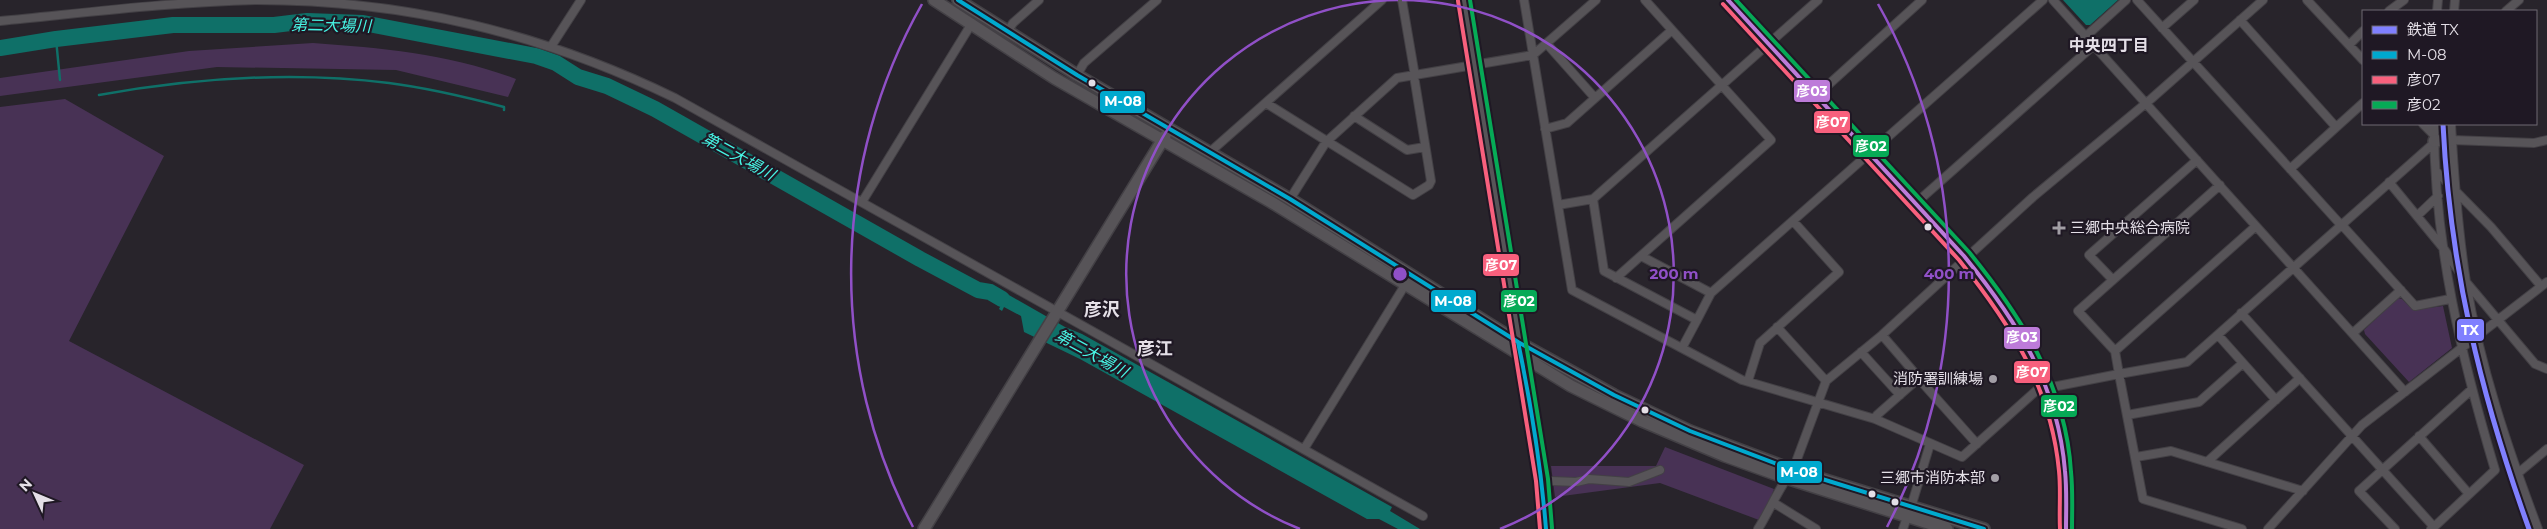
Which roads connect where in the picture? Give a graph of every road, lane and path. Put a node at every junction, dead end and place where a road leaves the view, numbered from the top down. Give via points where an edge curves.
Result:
1 (141, 0) edge
2 (581, 0) edge
3 (934, 0) edge
4 (958, 0) edge
5 (1039, 0) edge
6 (1156, 0) edge
7 (1382, 0) edge
8 (1402, 0) edge
9 (1464, 0) edge
10 (1524, 0) edge
11 (1596, 0) edge
12 (1645, 0) edge
13 (1728, 0) edge
14 (1818, 0) edge
15 (1922, 0) edge
16 (2043, 0) edge
17 (2053, 0) edge
18 (2126, 0) edge
19 (2137, 0) edge
20 (2194, 0) edge
21 (2263, 0) edge
22 (2307, 0) edge
23 (2404, 0) edge
24 (2521, 0) edge
25 (142, 9) junction
26 (2391, 10) edge
27 (2507, 10) edge
28 (0, 20) edge
29 (2240, 20) junction
30 (972, 23) junction
31 (2162, 28) junction
32 (1672, 30) junction
33 (1008, 31) junction
34 (2362, 32) edge
35 (2085, 37) junction
36 (1547, 44) junction
37 (1768, 44) junction
38 (552, 45) junction
39 (2094, 45) junction
40 (2349, 45) junction
41 (1532, 55) junction
42 (2362, 59) edge
43 (2193, 62) junction
44 (1474, 66) junction
45 (1077, 75) junction
46 (1414, 76) junction
47 (1721, 85) junction
48 (1816, 95) junction
49 (1595, 98) junction
50 (2146, 103) junction
51 (1266, 104) junction
52 (2362, 104) edge
53 (1354, 116) junction
54 (2424, 125) edge
55 (2434, 125) edge
56 (2451, 125) edge
57 (2336, 127) junction
58 (1170, 128) junction
59 (1545, 128) junction
60 (2434, 140) junction
61 (2452, 140) junction
62 (2547, 140) edge
63 (1162, 141) junction
64 (1326, 142) junction
65 (1425, 147) junction
66 (1210, 152) junction
67 (1869, 153) junction
68 (2197, 160) junction
69 (2290, 169) junction
70 (2436, 171) junction
71 (2388, 182) junction
72 (2220, 185) junction
73 (2455, 190) junction
74 (2438, 196) junction
75 (1290, 199) junction
76 (1593, 200) junction
77 (862, 202) junction
78 (1916, 203) junction
79 (1558, 204) junction
80 (2416, 216) junction
81 (1793, 221) junction
82 (2341, 224) junction
83 (2256, 226) junction
84 (2444, 249) junction
85 (1641, 256) junction
86 (1965, 257) junction
87 (2293, 267) junction
88 (1616, 278) junction
89 (2113, 280) junction
90 (2466, 282) junction
91 (2544, 284) edge
92 (1405, 285) junction
93 (2400, 290) junction
94 (1711, 293) junction
95 (2450, 299) junction
96 (2241, 313) junction
97 (1055, 316) junction
98 (2498, 319) junction
99 (1697, 320) junction
100 (1777, 327) junction
101 (2353, 333) junction
102 (1882, 335) junction
103 (2218, 335) junction
104 (2478, 336) junction
105 (1518, 342) junction
106 (1682, 348) junction
107 (2460, 348) junction
108 (1861, 352) junction
109 (2116, 352) junction
110 (1523, 358) junction
111 (2243, 363) junction
112 (2547, 369) edge
113 (2119, 374) junction
114 (2300, 378) junction
115 (1918, 379) junction
116 (1748, 381) junction
117 (1826, 381) junction
118 (2048, 387) junction
119 (2471, 390) junction
120 (2405, 392) junction
121 (1900, 395) junction
122 (2276, 400) junction
123 (1817, 403) junction
124 (2127, 415) junction
125 (1875, 419) junction
126 (2351, 436) junction
127 (2419, 436) junction
128 (1930, 444) junction
129 (1977, 444) junction
130 (1304, 449) junction
131 (2547, 449) edge
132 (2136, 457) junction
133 (2207, 462) junction
134 (1660, 470) dead end
135 (2382, 470) junction
136 (1789, 474) junction
137 (2517, 474) junction
138 (1551, 481) dead end
139 (2303, 490) junction
140 (2469, 494) junction
141 (1774, 503) junction
142 (1909, 512) junction
143 (1423, 516) dead end
144 (2432, 528) edge
145 (924, 529) edge
146 (1546, 529) edge
147 (1758, 529) edge
148 (1816, 529) edge
149 (1903, 529) edge
150 (1947, 529) edge
151 (1984, 529) edge
152 (2066, 529) edge
153 (2242, 529) edge
154 (2268, 529) edge
155 (2395, 529) edge
156 (2538, 529) edge

1 - 25 street
2 - 38 street
3 - 30 street
4 - 33 street
5 - 33 street
6 - 45 street via 1084,63
7 - 51 street
8 - 46 street
9 - 44 street
10 - 41 street
11 - 36 street
12 - 32 street
13 - 37 street
14 - 37 street
15 - 48 street
16 - 67 street
17 - 35 street
18 - 35 street
19 - 31 street
20 - 31 street
21 - 29 street
22 - 40 street
23 - 26 street
24 - 27 street
25 - 28 street
25 - 38 street via 257,0 323,2 447,17
29 - 43 street
29 - 57 street
30 - 63 street via 1054,78
30 - 77 street
31 - 43 street
32 - 47 street
32 - 49 street
33 - 45 street
34 - 40 street
35 - 39 street
36 - 41 street
36 - 49 street
37 - 47 street
37 - 48 street
38 - 77 street via 675,98
39 - 50 street
39 - 78 street
40 - 42 street
41 - 44 street
41 - 59 street
43 - 50 street
43 - 69 street
44 - 46 street
44 - 105 street
45 - 58 street
46 - 53 street via 1397,78
46 - 65 street
47 - 76 street
47 - 85 street via 1771,140
48 - 67 street
49 - 59 street via 1567,123
50 - 68 street
50 - 86 street
51 - 64 street
51 - 66 street
52 - 57 street
53 - 64 street
53 - 65 street via 1407,150
54 - 60 street
55 - 60 street
56 - 61 street
57 - 69 street
58 - 63 street
58 - 66 street
59 - 79 street
60 - 61 street
60 - 70 street
60 - 71 street
61 - 62 street via 2534,143
61 - 73 street
63 - 92 street via 1271,202
63 - 97 street
64 - 65 street via 1413,195 1431,181
64 - 75 street
66 - 75 street
67 - 78 street
67 - 81 street
68 - 72 street
68 - 89 street via 2089,255
69 - 82 street
70 - 73 street
70 - 74 street
71 - 80 street
71 - 82 street
72 - 83 street
72 - 89 street
73 - 90 street
73 - 91 street
74 - 80 street
74 - 84 street
75 - 105 street
76 - 79 street
76 - 88 street via 1604,271
77 - 97 street
78 - 86 street
79 - 106 street via 1572,290
80 - 84 street
81 - 94 street
81 - 100 street via 1839,272
82 - 87 street
82 - 93 street
83 - 87 street
83 - 109 street
84 - 90 street
84 - 95 street
85 - 88 street
85 - 94 street
86 - 102 street
86 - 118 street via 2010,313
87 - 96 street
87 - 101 street
88 - 99 street
89 - 109 street via 2078,311
90 - 98 street
90 - 104 street
91 - 98 street
92 - 110 street
92 - 130 street
93 - 95 street via 2415,306
93 - 101 street
94 - 99 street
95 - 107 street
96 - 103 street
96 - 114 street
97 - 130 street
97 - 145 street
98 - 104 street
98 - 112 street via 2535,364
99 - 106 street
100 - 116 street via 1760,343
100 - 117 street
101 - 120 street
102 - 108 street
102 - 115 street
103 - 111 street
103 - 113 street via 2187,362
104 - 107 street
104 - 137 street
105 - 110 street
105 - 136 street via 1614,395
106 - 116 street
107 - 119 street
107 - 120 street
108 - 117 street
108 - 121 street
109 - 113 street
110 - 136 street via 1642,421 1709,450
110 - 146 street via 1542,480
111 - 122 street
111 - 124 street via 2199,402
113 - 118 street
113 - 124 street
114 - 122 street
114 - 126 street
115 - 121 street
115 - 129 street
116 - 123 street
117 - 123 street
118 - 129 street via 2037,390
118 - 152 street via 2064,456
119 - 127 street
119 - 140 street via 2495,470
120 - 126 street
121 - 125 street
122 - 133 street
123 - 125 street
123 - 136 street
124 - 132 street
125 - 128 street
126 - 135 street
126 - 139 street
127 - 135 street
127 - 140 street
128 - 129 street via 1962,457
128 - 142 street
130 - 143 street
131 - 137 street
132 - 133 street via 2171,452
132 - 153 street via 2143,499
133 - 139 street
134 - 138 street via 1629,482
135 - 144 street
135 - 155 street via 2359,491
136 - 141 street
136 - 142 street
137 - 156 street
139 - 154 street
140 - 144 street
141 - 147 street
141 - 148 street
142 - 149 street
142 - 150 street
142 - 151 street

